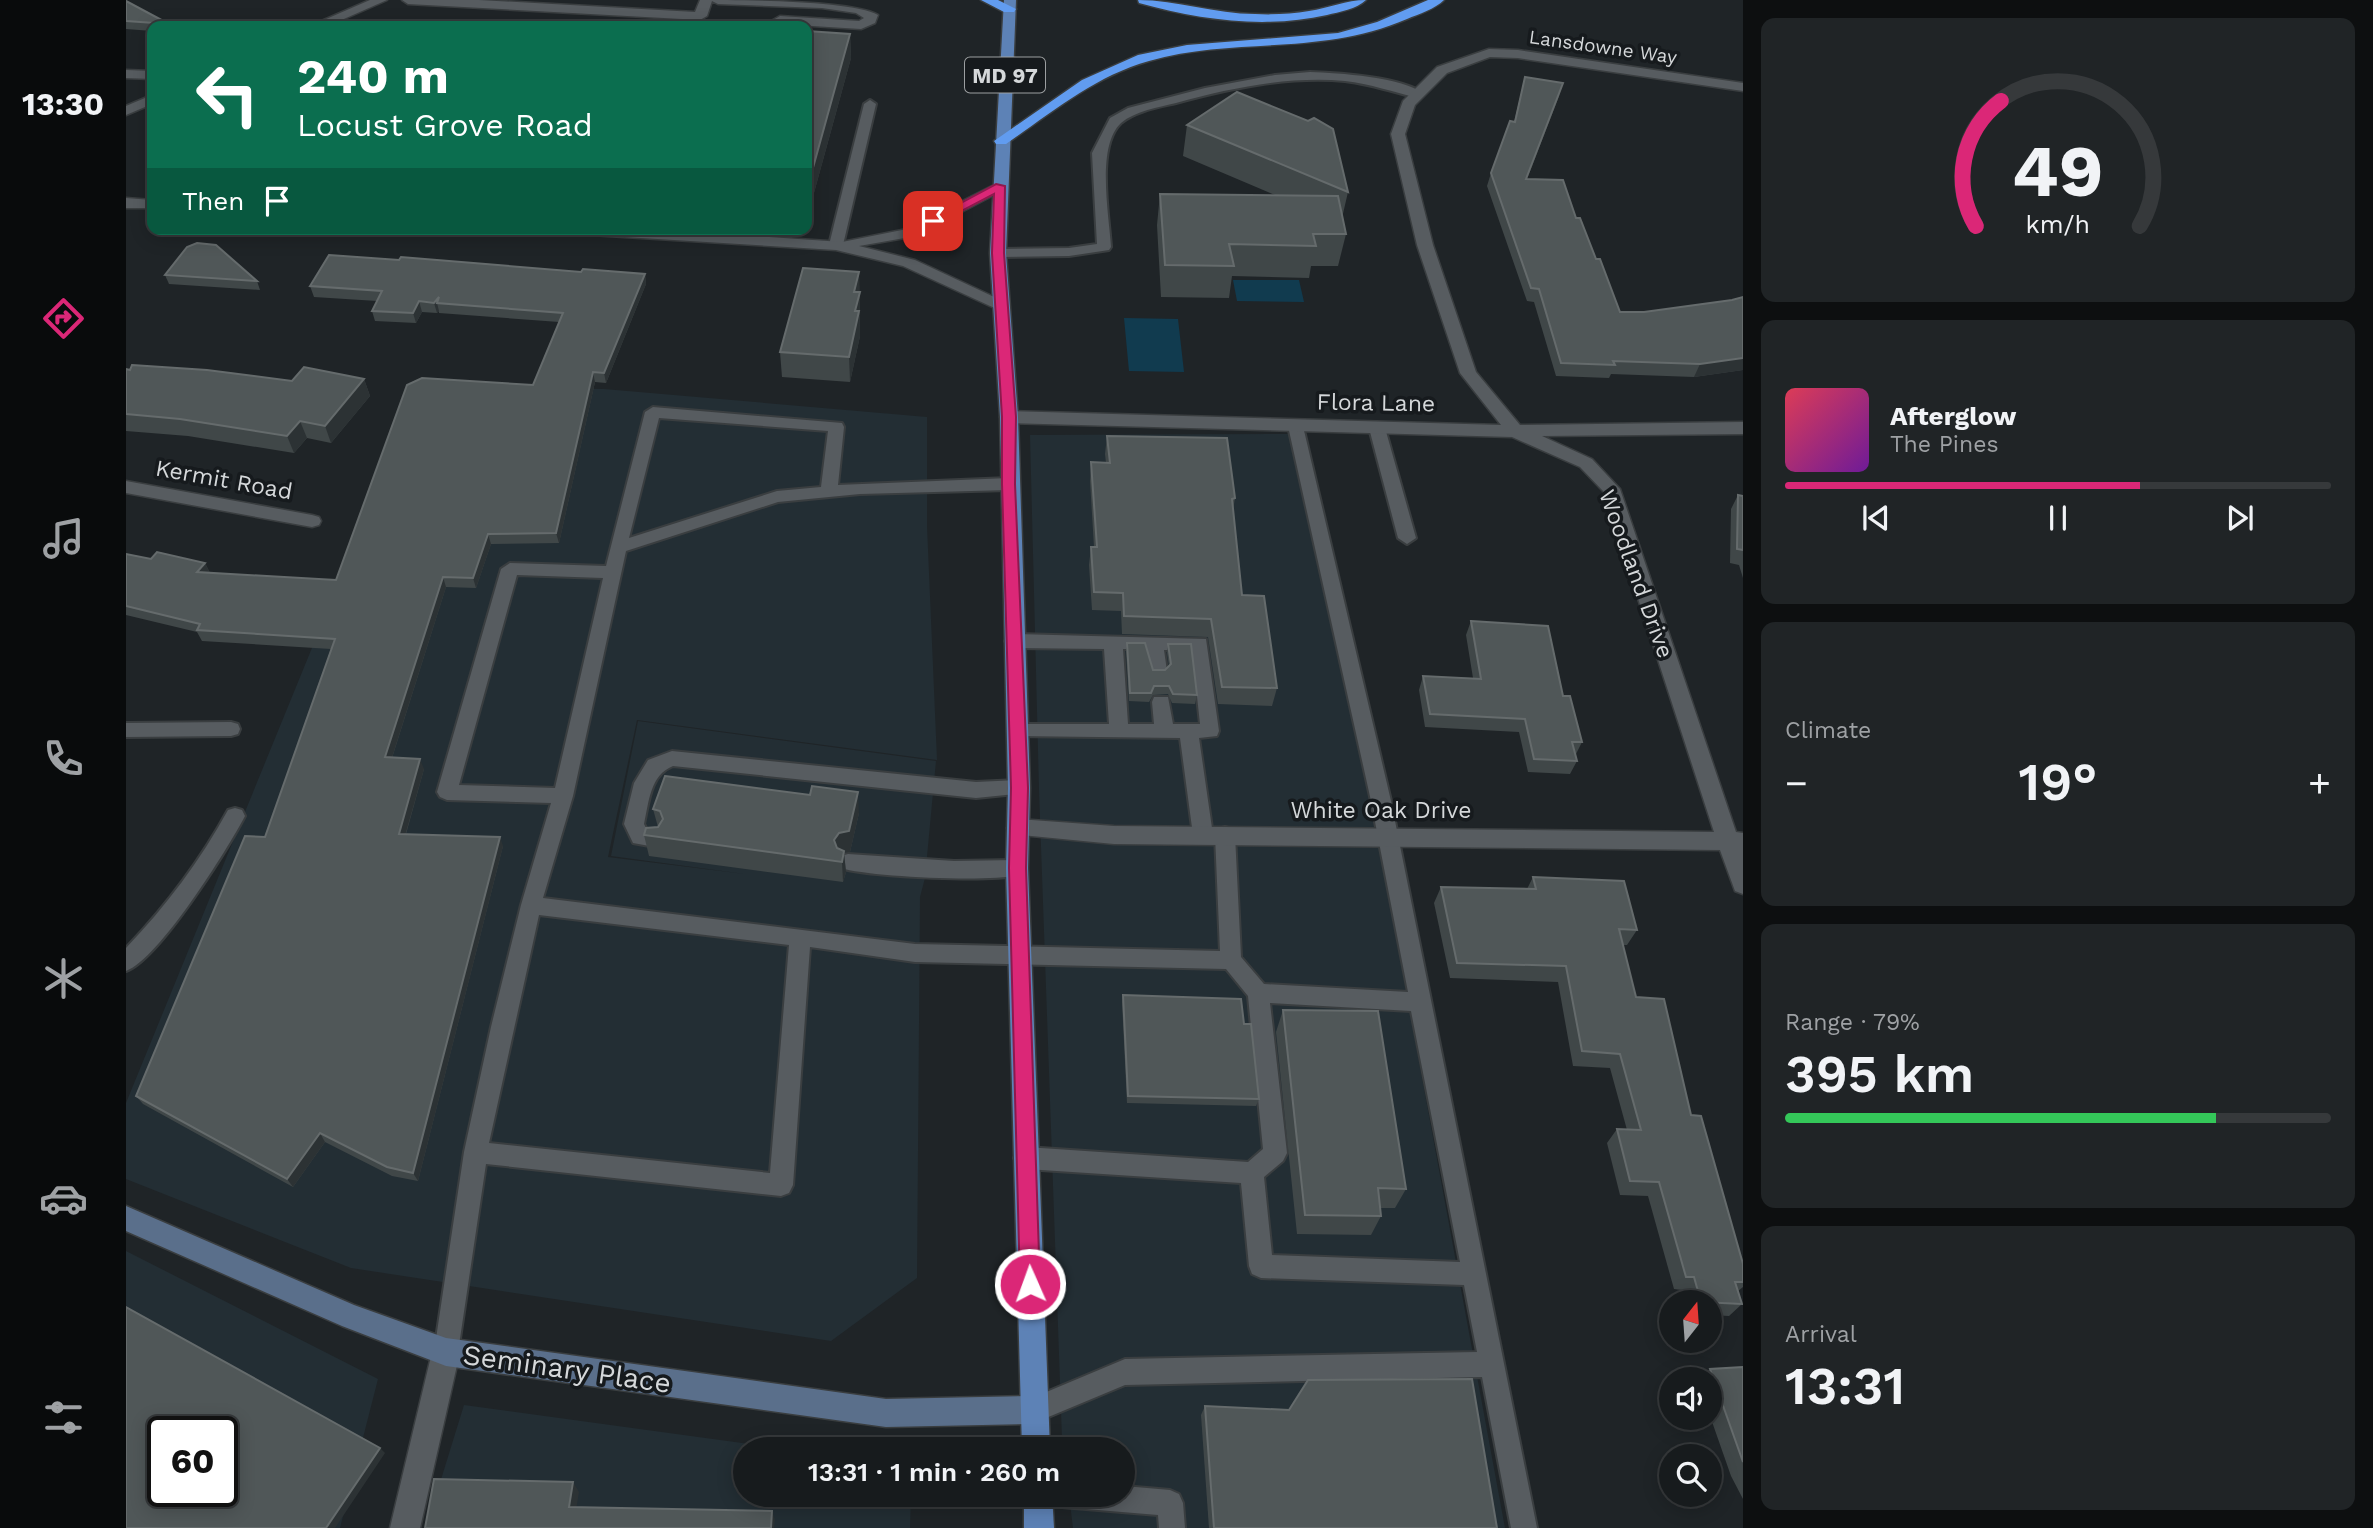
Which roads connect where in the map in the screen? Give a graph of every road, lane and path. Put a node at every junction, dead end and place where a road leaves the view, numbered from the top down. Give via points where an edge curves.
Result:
1 (381, 0) edge
2 (408, 0) edge
3 (706, 0) edge
4 (718, 0) edge
5 (987, 0) edge
6 (1144, 0) edge
7 (1360, 0) edge
8 (1438, 0) edge
9 (1009, 5) edge
10 (780, 20) dead end
11 (329, 21) edge
12 (796, 21) edge
13 (812, 22) edge
14 (1458, 62) joint
15 (126, 74) edge
16 (147, 75) edge
17 (1743, 87) edge
18 (1418, 94) junction
19 (147, 101) edge
20 (870, 104) dead end
21 (126, 111) edge
22 (1001, 141) junction
23 (1000, 186) junction
24 (126, 203) edge
25 (147, 204) edge
26 (673, 235) edge
27 (836, 245) junction
28 (998, 253) junction
29 (1001, 306) junction
30 (1009, 417) junction
31 (1296, 426) junction
32 (1377, 428) junction
33 (1743, 428) edge
34 (1515, 430) junction
35 (1009, 484) junction
36 (126, 487) edge
37 (829, 491) junction
38 (312, 521) dead end
39 (1407, 538) dead end
40 (619, 547) junction
41 (613, 572) junction
42 (1014, 641) junction
43 (1113, 642) junction
44 (1154, 643) junction
45 (1158, 671) edge
46 (1161, 702) dead end
47 (231, 729) dead end
48 (126, 730) edge
49 (1018, 731) junction
50 (1119, 731) junction
51 (1164, 731) junction
52 (1189, 731) junction
53 (1020, 788) junction
54 (563, 796) junction
55 (235, 816) dead end
56 (1018, 828) junction
57 (1214, 835) junction
58 (1387, 836) junction
59 (655, 839) edge
60 (1735, 841) edge
61 (848, 862) dead end
62 (1017, 868) junction
63 (1743, 885) edge
64 (531, 905) junction
65 (800, 937) junction
66 (1021, 953) junction
67 (1231, 960) junction
68 (126, 962) edge
69 (1258, 993) junction
70 (1421, 1002) junction
71 (476, 1152) junction
72 (1026, 1158) junction
73 (1252, 1173) junction
74 (126, 1218) edge
75 (1474, 1274) junction
76 (446, 1352) junction
77 (1492, 1364) junction
78 (1034, 1410) junction
79 (1035, 1437) edge
80 (1135, 1500) edge
81 (1038, 1507) edge
82 (405, 1528) edge
83 (1039, 1528) edge
84 (1172, 1528) edge
85 (1524, 1528) edge

1 - 11 street
2 - 3 street via 701,16
4 - 13 street via 842,7 871,15 860,25
5 - 9 highway
6 - 7 highway via 1245,18 1303,15
8 - 22 highway via 1397,20 1325,39 1210,46 1142,58 1106,71
9 - 22 main road, MD 97
10 - 12 street
14 - 17 street, Lansdowne Way via 1489,53 1518,54
14 - 18 street, Woodland Drive via 1442,70
15 - 16 street
18 - 28 lane via 1388,82 1333,74 1264,78 1133,111 1115,121 1099,153 1104,247
18 - 34 street, Woodland Drive via 1408,104 1398,134 1425,245 1468,373
19 - 21 street
20 - 27 lane
22 - 23 main road, MD 97
23 - 27 street via 911,233
23 - 28 main road, MD 97
24 - 25 street
26 - 27 street
27 - 29 street via 909,262
28 - 29 main road, MD 97
29 - 30 main road, MD 97
30 - 31 street, Flora Lane
30 - 35 main road, MD 97
31 - 32 street, Flora Lane
31 - 58 lane
32 - 34 street, Flora Lane
32 - 39 lane
33 - 34 street, Flora Lane
34 - 60 street, Woodland Drive via 1586,463 1611,489
35 - 37 lane
35 - 42 main road, MD 97
36 - 38 street, Kermit Road
37 - 40 lane via 777,498
37 - 40 lane via 836,427 653,412
40 - 41 lane
41 - 54 lane
41 - 54 lane via 510,569 447,792
42 - 43 lane
42 - 49 main road, MD 97
43 - 44 lane
43 - 50 lane
44 - 45 lane
44 - 52 lane via 1200,643 1210,731
46 - 51 lane
47 - 48 lane
49 - 50 lane
49 - 53 main road, MD 97
50 - 51 lane
51 - 52 lane
52 - 57 lane
53 - 56 main road, MD 97
53 - 59 lane via 976,790 672,758 655,765 637,805 634,824 640,837
54 - 64 lane
55 - 68 lane via 184,898
56 - 57 street, White Oak Drive via 1114,835
56 - 62 main road, MD 97
57 - 58 street, White Oak Drive
57 - 67 lane
58 - 60 street, White Oak Drive
58 - 70 lane
60 - 63 street, Woodland Drive
61 - 62 lane
62 - 66 main road, MD 97
64 - 65 lane
64 - 71 lane
65 - 66 lane via 898,952
65 - 71 lane via 781,1185
66 - 67 lane
66 - 72 main road, MD 97
67 - 69 lane
69 - 70 lane
69 - 73 lane via 1275,1153
70 - 75 lane
71 - 76 lane
72 - 73 lane
72 - 78 main road, MD 97
73 - 75 lane via 1261,1266
74 - 76 street, Seminary Place via 351,1317
75 - 77 lane
76 - 78 street, Seminary Place via 886,1413
76 - 82 street
77 - 78 lane via 1125,1372
77 - 85 lane
78 - 79 main road, MD 97
80 - 84 lane via 1170,1503
81 - 83 main road

